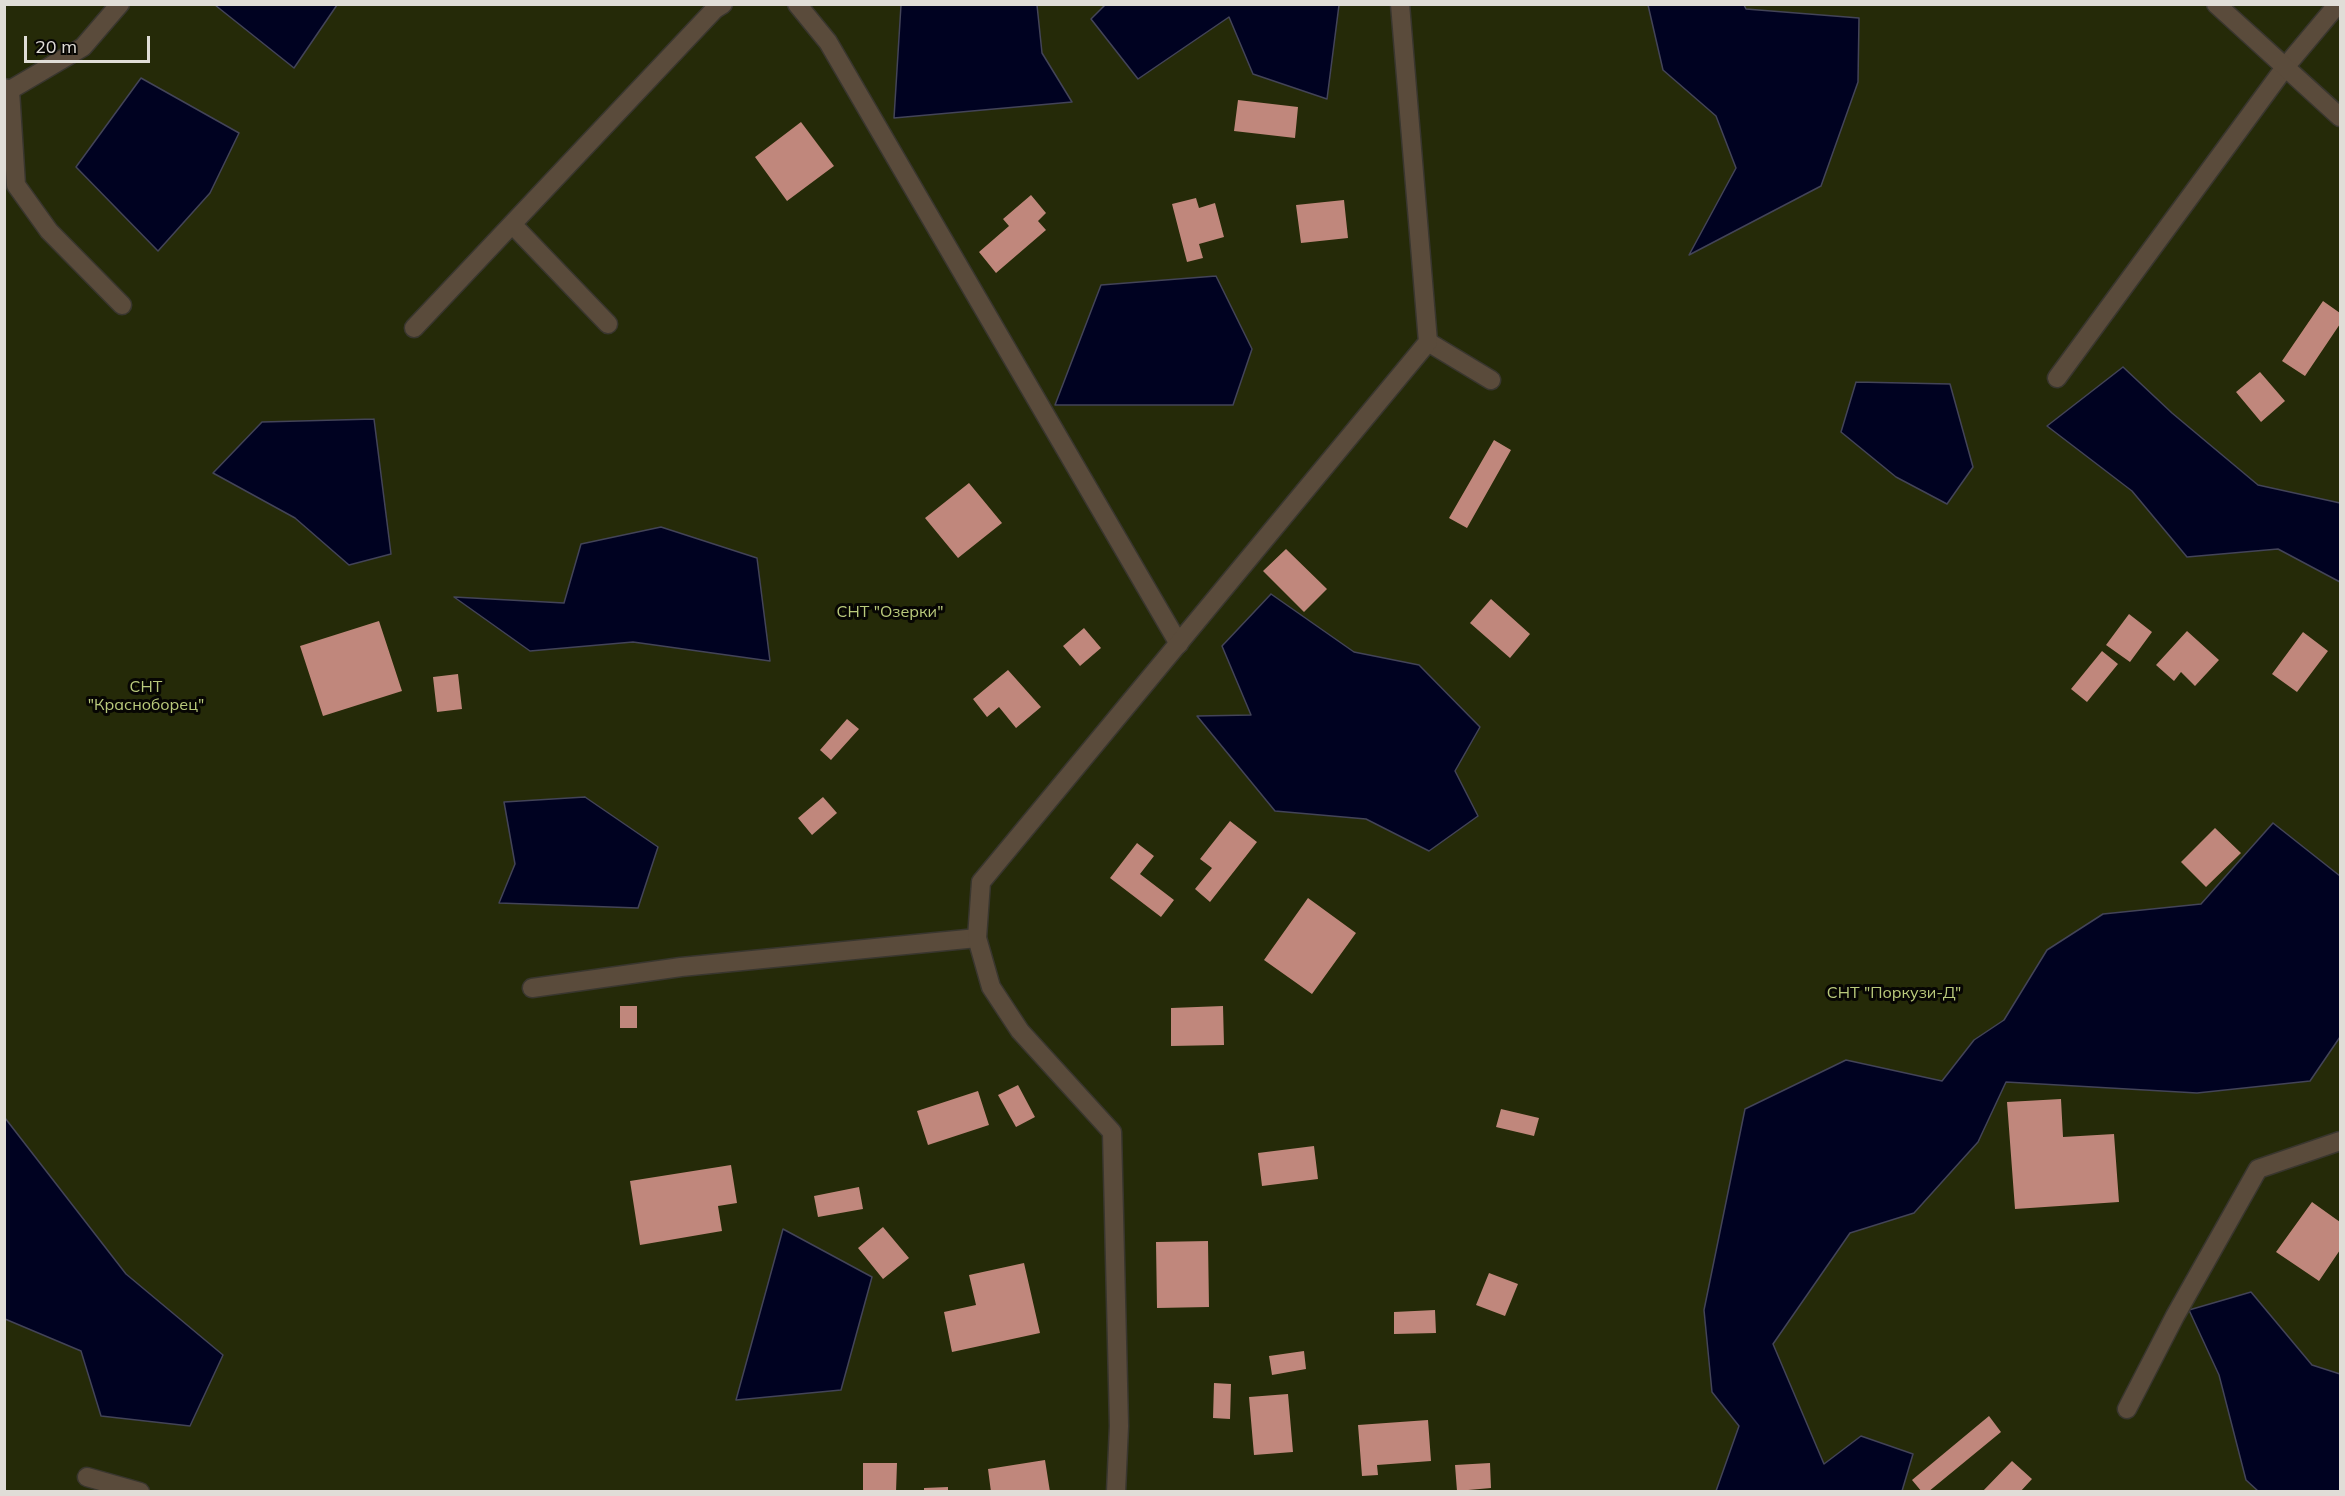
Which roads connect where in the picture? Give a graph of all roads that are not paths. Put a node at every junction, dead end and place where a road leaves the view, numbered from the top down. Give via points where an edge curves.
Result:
1 (120, 4) edge
2 (723, 4) edge
3 (797, 4) edge
4 (1400, 4) edge
5 (2216, 4) edge
6 (2337, 4) edge
7 (2286, 66) junction
8 (7, 89) edge
9 (2340, 117) edge
10 (512, 224) junction
11 (122, 305) dead end
12 (608, 324) dead end
13 (414, 328) dead end
14 (1428, 342) junction
15 (2057, 378) dead end
16 (1491, 380) dead end
17 (1179, 644) junction
18 (977, 938) junction
19 (532, 988) dead end
20 (2340, 1141) edge
21 (2127, 1409) dead end
22 (87, 1477) dead end
23 (140, 1491) edge
24 (1116, 1491) edge

1 - 8 street via 82,48
2 - 10 street
3 - 17 street via 828,42
4 - 14 street
5 - 7 street
6 - 7 street
7 - 9 street
7 - 15 street
8 - 11 street via 16,185 50,231
10 - 12 street
10 - 13 street
14 - 16 street
14 - 17 street
17 - 18 street via 981,882
18 - 19 street via 681,967
18 - 24 street via 992,987 1020,1031 1112,1132 1119,1426
20 - 21 street via 2258,1169
22 - 23 street

